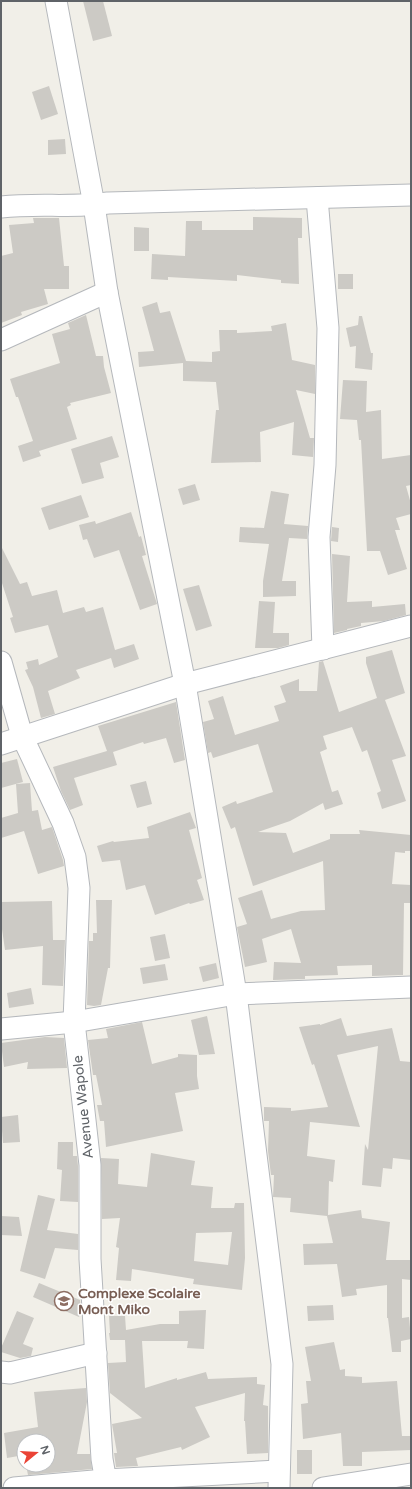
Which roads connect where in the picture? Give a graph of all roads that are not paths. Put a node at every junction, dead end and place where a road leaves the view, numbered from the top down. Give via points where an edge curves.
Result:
1 (56, 1) edge
2 (411, 195) edge
3 (318, 198) junction
4 (94, 205) junction
5 (1, 207) edge
6 (107, 292) junction
7 (1, 340) edge
8 (411, 626) edge
9 (323, 649) junction
10 (1, 662) edge
11 (185, 684) junction
12 (22, 736) junction
13 (1, 744) edge
14 (411, 987) edge
15 (236, 994) junction
16 (74, 1022) junction
17 (1, 1029) edge
18 (96, 1353) junction
19 (1, 1372) edge
20 (411, 1474) edge
21 (279, 1480) edge
22 (106, 1484) edge
23 (14, 1488) edge
24 (323, 1488) edge

1 - 4 street
2 - 3 street
3 - 4 street
3 - 9 street via 328,328 325,464 319,537
4 - 5 street
4 - 6 street
6 - 7 street
6 - 11 street
8 - 9 street
9 - 11 street
10 - 12 street, Avenue Wapole
11 - 12 street
11 - 15 street
12 - 13 street
12 - 16 street, Avenue Wapole via 63,823 75,857 79,888
14 - 15 street
15 - 16 street
15 - 21 street via 282,1364
16 - 17 street
16 - 18 street, Avenue Wapole via 90,1165 90,1259
18 - 19 street via 10,1373
18 - 22 street, Avenue Wapole via 102,1459
20 - 24 street
21 - 22 street
22 - 23 street

